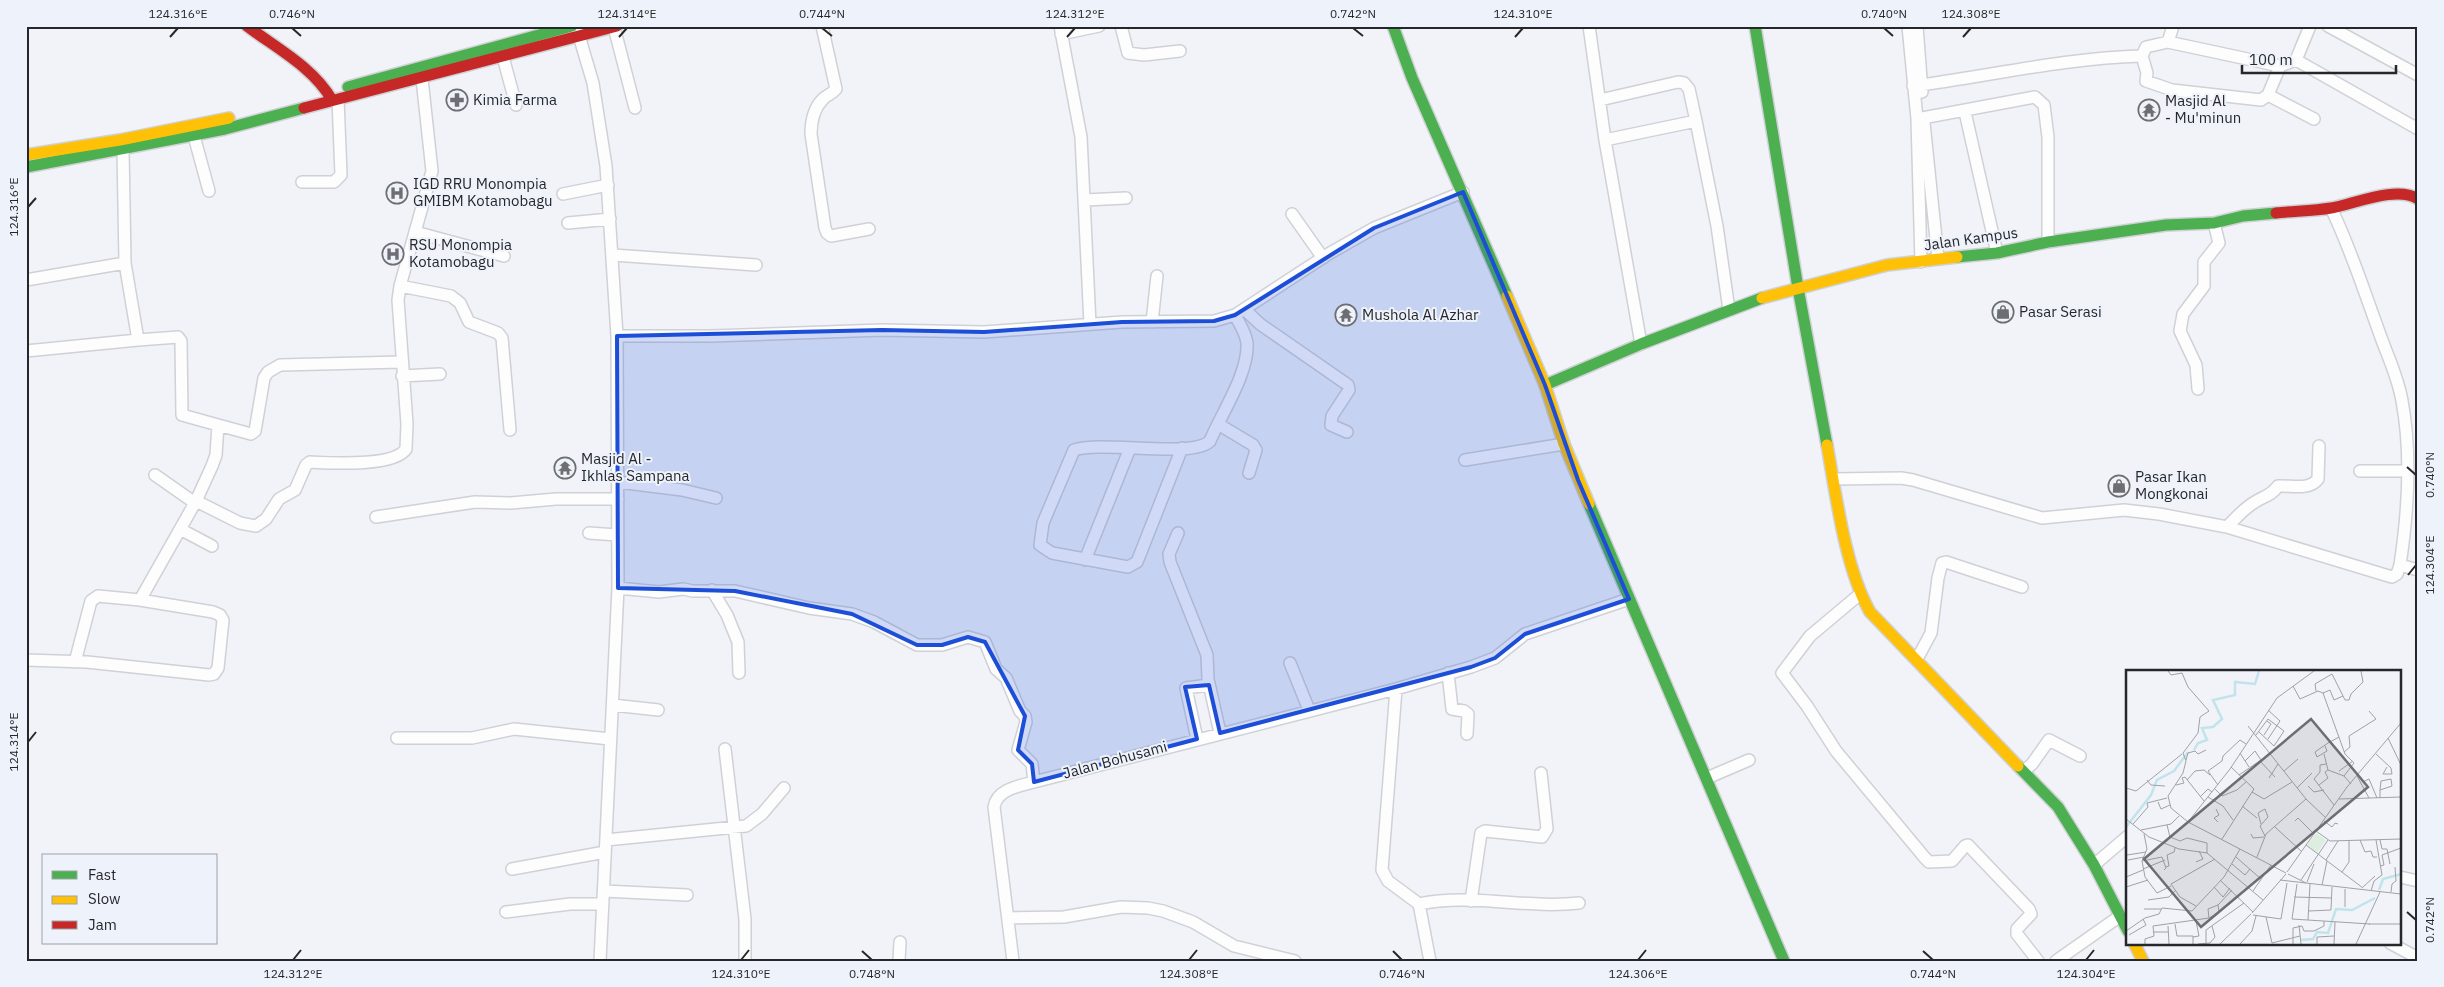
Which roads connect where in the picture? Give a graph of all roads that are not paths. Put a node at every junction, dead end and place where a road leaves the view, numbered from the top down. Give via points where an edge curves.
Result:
1 (247, 26) edge
2 (572, 26) edge
3 (822, 26) edge
4 (1099, 26) edge
5 (1121, 26) edge
6 (1393, 26) edge
7 (1589, 26) edge
8 (1755, 26) edge
9 (1908, 26) edge
10 (1917, 26) edge
11 (2173, 26) edge
12 (2310, 26) edge
13 (2328, 26) edge
14 (615, 27) edge
15 (1060, 30) edge
16 (578, 31) edge
17 (2168, 42) junction
18 (1180, 51) dead end
19 (2142, 56) junction
20 (503, 57) junction
21 (2296, 60) junction
22 (2280, 66) junction
23 (2418, 75) edge
24 (422, 79) junction
25 (1917, 86) junction
26 (2268, 94) junction
27 (333, 97) junction
28 (1600, 100) junction
29 (516, 105) dead end
30 (635, 108) dead end
31 (1965, 112) junction
32 (1920, 118) junction
33 (2314, 119) dead end
34 (1696, 121) junction
35 (2418, 129) edge
36 (194, 136) junction
37 (1605, 140) junction
38 (122, 145) junction
39 (26, 155) edge
40 (26, 167) edge
41 (302, 182) dead end
42 (608, 185) junction
43 (209, 190) dead end
44 (1463, 192) junction
45 (563, 194) dead end
46 (1126, 198) dead end
47 (2418, 198) edge
48 (1085, 200) junction
49 (2332, 208) junction
50 (1292, 214) dead end
51 (610, 219) junction
52 (568, 223) dead end
53 (2214, 223) junction
54 (869, 229) dead end
55 (416, 232) junction
56 (2048, 242) junction
57 (1998, 253) junction
58 (613, 255) junction
59 (504, 256) dead end
60 (1322, 258) junction
61 (1938, 258) junction
62 (125, 262) junction
63 (1920, 262) junction
64 (756, 265) dead end
65 (1157, 276) dead end
66 (26, 280) edge
67 (400, 286) junction
68 (1798, 288) junction
69 (1730, 310) junction
70 (1239, 312) junction
71 (1152, 322) junction
72 (1090, 324) junction
73 (617, 336) junction
74 (138, 340) junction
75 (1641, 344) junction
76 (26, 351) edge
77 (401, 362) junction
78 (440, 374) dead end
79 (402, 376) junction
80 (1545, 384) junction
81 (2198, 389) dead end
82 (1218, 424) junction
83 (218, 425) junction
84 (510, 430) dead end
85 (1347, 432) dead end
86 (1564, 444) junction
87 (2319, 446) dead end
88 (1130, 448) junction
89 (1182, 448) junction
90 (1464, 460) dead end
91 (2360, 471) dead end
92 (2406, 471) junction
93 (1249, 473) dead end
94 (155, 475) dead end
95 (1834, 478) junction
96 (618, 482) junction
97 (2412, 487) edge
98 (716, 498) dead end
99 (618, 499) junction
100 (195, 502) junction
101 (376, 517) dead end
102 (2227, 527) junction
103 (180, 529) junction
104 (589, 533) dead end
105 (1178, 533) dead end
106 (617, 535) junction
107 (212, 546) dead end
108 (1085, 560) junction
109 (2400, 565) junction
110 (2418, 570) edge
111 (2022, 587) dead end
112 (618, 588) junction
113 (712, 590) junction
114 (1860, 594) junction
115 (1629, 599) junction
116 (140, 600) junction
117 (1917, 659) junction
118 (26, 660) edge
119 (75, 662) junction
120 (1290, 663) dead end
121 (1448, 672) junction
122 (739, 673) dead end
123 (1209, 685) junction
124 (1396, 689) junction
125 (612, 705) junction
126 (658, 710) dead end
127 (1309, 710) junction
128 (1220, 733) junction
129 (1467, 734) dead end
130 (398, 738) dead end
131 (610, 739) junction
132 (1197, 739) junction
133 (726, 749) dead end
134 (2080, 756) dead end
135 (1748, 760) dead end
136 (2024, 771) junction
137 (1541, 773) dead end
138 (1707, 778) junction
139 (1034, 782) junction
140 (784, 788) dead end
141 (733, 829) junction
142 (2126, 838) edge
143 (606, 840) junction
144 (605, 852) junction
145 (2094, 864) junction
146 (512, 869) dead end
147 (2402, 877) edge
148 (2418, 881) edge
149 (604, 891) junction
150 (687, 895) dead end
151 (1471, 901) junction
152 (1579, 903) dead end
153 (603, 904) junction
154 (1419, 904) junction
155 (506, 912) dead end
156 (2120, 916) junction
157 (1008, 918) junction
158 (2126, 928) edge
159 (900, 942) dead end
160 (2134, 944) edge
161 (2392, 944) edge
162 (2418, 958) edge
163 (2063, 959) edge
164 (600, 961) edge
165 (745, 961) edge
166 (899, 961) edge
167 (1013, 961) edge
168 (1295, 961) edge
169 (1430, 961) edge
170 (1784, 961) edge
171 (2038, 961) edge
172 (2143, 961) edge

1 - 27 street via 314,76
2 - 27 street
3 - 54 street via 836,89 823,100 811,124 825,228 831,236
4 - 15 street
5 - 18 street via 1128,53 1144,55
6 - 44 street via 1412,78
7 - 28 street
8 - 68 street
9 - 25 street
10 - 25 street
11 - 17 street
12 - 21 street
13 - 23 street
14 - 16 street
14 - 30 street
15 - 48 street via 1079,122
16 - 20 street
16 - 42 street via 596,97
17 - 19 street via 2146,47
17 - 22 street
19 - 25 street via 2031,67
19 - 26 street via 2146,81 2160,86 2261,100
20 - 24 street
20 - 29 street
21 - 22 street
21 - 35 street
22 - 26 street
24 - 27 street
24 - 55 street via 432,171
25 - 32 street
26 - 33 street
27 - 36 street via 274,117
27 - 38 street
27 - 41 street via 341,174 334,182
28 - 34 street via 1684,83 1689,89
28 - 37 street
31 - 32 street
31 - 56 street via 2035,97 2044,105 2048,137
31 - 57 street
32 - 61 street
32 - 63 street
34 - 37 street
34 - 69 street
36 - 38 street
36 - 43 street
37 - 75 street
38 - 39 street
38 - 40 street
38 - 62 street
42 - 45 street
42 - 51 street
44 - 60 street via 1374,228
44 - 80 street
46 - 48 street
47 - 49 street, Jalan Kampus via 2393,194
48 - 72 street
49 - 53 street, Jalan Kampus via 2243,216
49 - 92 street via 2399,388 2406,432
50 - 60 street
51 - 52 street
51 - 58 street
53 - 56 street, Jalan Kampus via 2166,225
53 - 81 street via 2220,242 2204,262 2204,286 2183,314 2180,325 2196,365
55 - 59 street
55 - 67 street
56 - 57 street, Jalan Kampus
57 - 61 street, Jalan Kampus
58 - 64 street
58 - 73 street
60 - 70 street
61 - 63 street, Jalan Kampus
62 - 66 street
62 - 74 street
63 - 68 street, Jalan Kampus via 1887,265
65 - 71 street
67 - 77 street
67 - 84 street via 451,296 460,303 468,322 498,333 502,338
68 - 69 street, Jalan Kampus
68 - 95 street
69 - 75 street, Jalan Kampus
70 - 71 street via 1214,321
70 - 82 street via 1247,344 1242,370
70 - 85 street via 1348,385 1349,390 1332,416 1330,425
71 - 72 street
72 - 73 street via 984,332 882,330
73 - 96 street
74 - 76 street
74 - 83 street via 178,337 181,341 182,415
75 - 80 street, Jalan Kampus
77 - 79 street
77 - 83 street via 280,365 264,378 255,431 251,434
78 - 79 street
79 - 100 street via 407,424 404,453 370,462 310,462 295,490 279,499 266,519 256,526 240,523
80 - 86 street
82 - 89 street via 1207,445
82 - 93 street via 1256,450
83 - 100 street via 216,455
86 - 90 street
86 - 115 street
87 - 102 street via 2318,479 2315,482 2305,487 2278,486 2266,498 2248,506
88 - 89 street
88 - 108 street
88 - 108 street via 1078,448 1071,454 1065,468 1043,523 1040,545 1046,551
89 - 108 street via 1137,562 1128,567
91 - 92 street
92 - 97 street
94 - 100 street
95 - 102 street via 1913,480 2042,518 2124,510
95 - 114 street
96 - 98 street
96 - 99 street
97 - 109 street
99 - 101 street via 475,502
99 - 106 street
100 - 103 street
102 - 109 street via 2383,576 2397,574
103 - 107 street
103 - 116 street
104 - 106 street
105 - 123 street via 1169,554 1170,562 1207,655
106 - 112 street
109 - 110 street
111 - 117 street via 1942,563 1931,632
112 - 113 street via 659,592
112 - 125 street
113 - 122 street via 738,642
113 - 139 street via 735,591 852,614 917,645 942,645 968,637 984,642 996,669 1006,678 1025,716 1018,750 1032,764
114 - 117 street via 1865,606
114 - 171 street via 1810,636 1783,668 1783,676 1848,767 1929,862 1952,861 1968,845 2029,909 2031,914 2017,929 2017,934
115 - 121 street, Jalan Bohusami via 1525,634 1495,658
115 - 138 street
116 - 119 street via 94,597
116 - 119 street via 220,615 223,620 218,668 214,674
117 - 136 street
118 - 119 street
120 - 127 street
121 - 124 street, Jalan Bohusami
121 - 129 street via 1452,709 1468,714
123 - 128 street
123 - 132 street via 1186,688
124 - 127 street, Jalan Bohusami
124 - 154 street via 1382,870 1388,881
125 - 126 street
125 - 131 street
127 - 128 street, Jalan Bohusami
128 - 132 street, Jalan Bohusami
130 - 131 street via 472,738 514,729
131 - 143 street
132 - 139 street, Jalan Bohusami
133 - 141 street
134 - 136 street via 2049,740
135 - 138 street
136 - 145 street via 2058,807
137 - 151 street via 1545,834 1542,837 1481,833
138 - 170 street
139 - 157 street, Jalan Bohusami via 1004,792 995,800
140 - 141 street via 753,821
141 - 143 street
141 - 165 street via 745,919
142 - 145 street
143 - 144 street
144 - 146 street
144 - 149 street
145 - 156 street
147 - 148 street
149 - 150 street
149 - 153 street
151 - 152 street via 1544,906
151 - 154 street via 1444,900
153 - 155 street via 570,904
153 - 164 street
154 - 169 street
156 - 158 street
156 - 163 street
157 - 167 street, Jalan Bohusami
157 - 168 street via 1064,917 1121,907 1148,908 1193,922 1234,946
159 - 166 street
160 - 172 street
161 - 162 street

